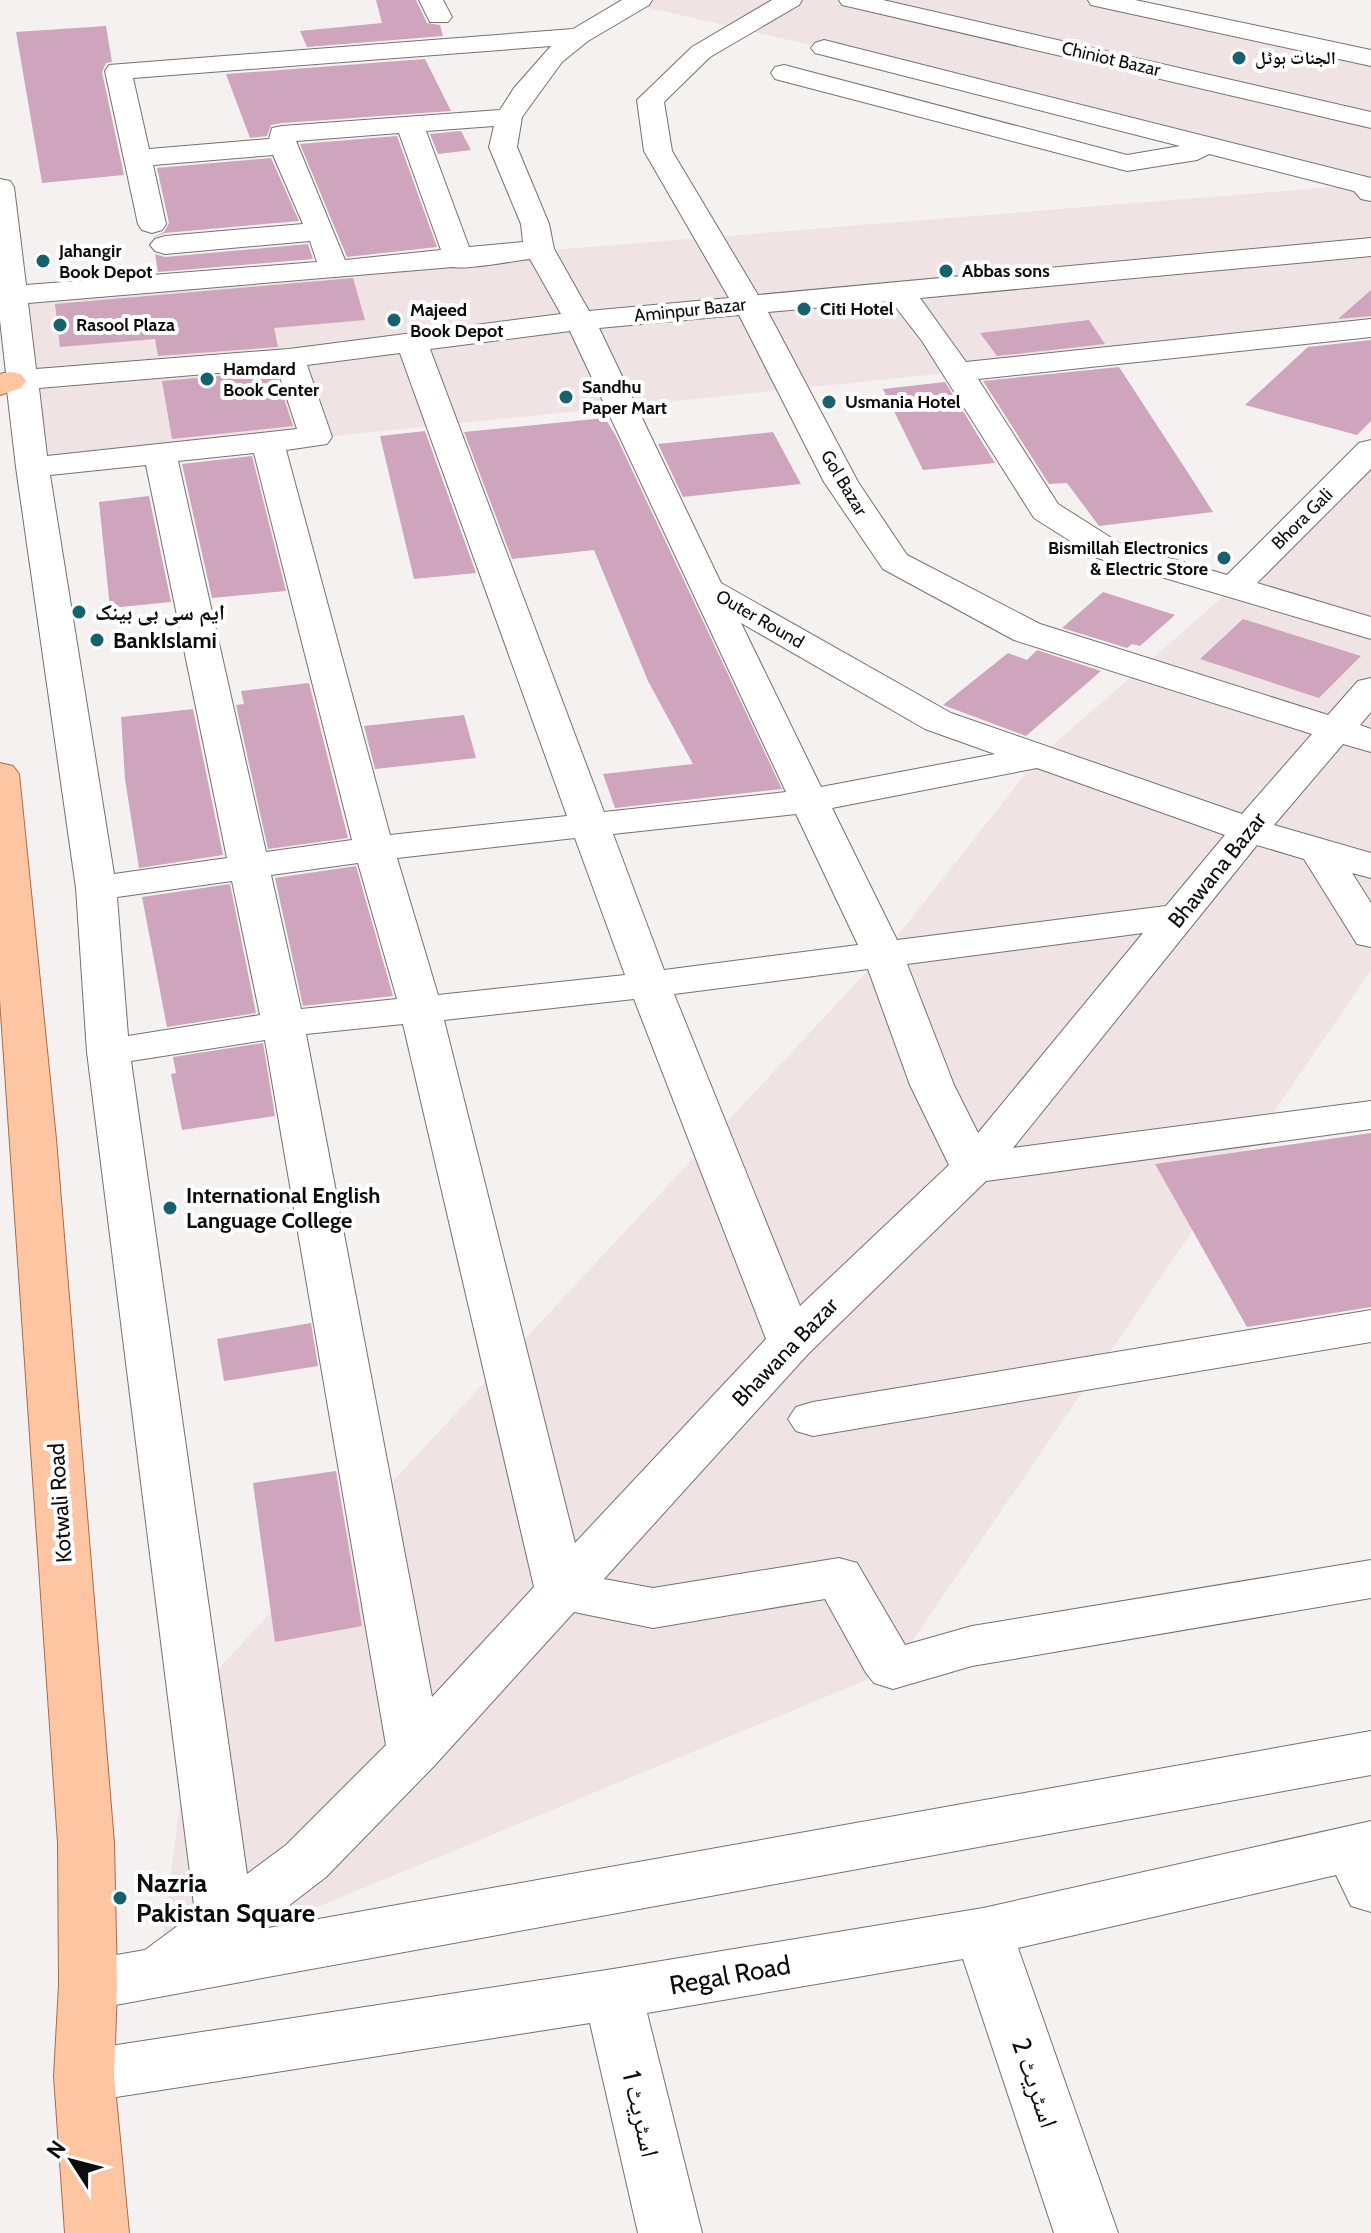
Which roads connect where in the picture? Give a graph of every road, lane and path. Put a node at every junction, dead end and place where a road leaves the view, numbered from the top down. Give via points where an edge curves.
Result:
1 (640, 0) edge
2 (790, 0) edge
3 (851, 0) edge
4 (943, 0) edge
5 (1100, 0) edge
6 (912, 13) junction
7 (579, 36) junction
8 (824, 48) junction
9 (1371, 58) edge
10 (509, 117) junction
11 (1371, 120) edge
12 (410, 126) junction
13 (283, 146) junction
14 (1217, 149) junction
15 (1360, 149) edge
16 (138, 158) junction
17 (1327, 176) junction
18 (0, 187) edge
19 (1371, 193) edge
20 (321, 231) junction
21 (1371, 247) edge
22 (539, 249) junction
23 (460, 259) junction
24 (334, 270) junction
25 (899, 291) junction
26 (5, 296) edge
27 (748, 304) junction
28 (580, 321) junction
29 (1371, 328) edge
30 (412, 343) junction
31 (289, 358) junction
32 (958, 372) junction
33 (8, 382) edge
34 (268, 444) junction
35 (1371, 450) edge
36 (160, 455) junction
37 (32, 467) junction
38 (1233, 588) junction
39 (707, 589) junction
40 (1371, 628) edge
41 (1371, 689) edge
42 (1353, 736) edge
43 (1039, 757) junction
44 (0, 774) edge
45 (806, 801) junction
46 (592, 826) junction
47 (1249, 830) junction
48 (374, 849) junction
49 (1318, 850) junction
50 (1371, 866) edge
51 (249, 867) junction
52 (96, 888) junction
53 (1180, 916) junction
54 (1371, 935) edge
55 (883, 954) junction
56 (649, 985) junction
57 (421, 1010) junction
58 (283, 1024) junction
59 (108, 1052) junction
60 (1371, 1115) edge
61 (973, 1168) junction
62 (1371, 1326) edge
63 (791, 1342) junction
64 (813, 1419) dead end
65 (1371, 1579) edge
66 (561, 1590) junction
67 (415, 1751) junction
68 (1371, 1753) edge
69 (1365, 1860) edge
70 (225, 1925) junction
71 (983, 1932) junction
72 (158, 1973) junction
73 (88, 1985) junction
74 (613, 1994) junction
75 (84, 2076) junction
76 (97, 2233) edge
77 (670, 2233) edge
78 (1086, 2233) edge

1 - 7 street
2 - 27 street, Gol Bazar via 701,52 650,100 658,151
3 - 6 street, Chiniot Bazar
4 - 6 street
5 - 9 street
6 - 8 street
6 - 11 street, Chiniot Bazar
7 - 10 street via 553,57
7 - 16 street via 118,71
8 - 14 street
8 - 14 street via 784,73 1127,163
10 - 12 street
10 - 22 street, Outer Round via 503,147 535,224
12 - 13 street via 282,134
12 - 23 street
13 - 16 street
13 - 20 street
14 - 17 street
15 - 17 street
16 - 20 street via 158,234
17 - 19 street via 1364,185
18 - 26 street
20 - 24 street
21 - 25 street, Aminpur Bazar
22 - 23 street
22 - 28 street, Outer Round
23 - 24 street
24 - 26 street
25 - 27 street, Aminpur Bazar
25 - 32 street
26 - 33 street
27 - 28 street, Aminpur Bazar
27 - 42 street, Gol Bazar via 841,482 895,562 1027,632
28 - 30 street, Aminpur Bazar
28 - 39 street, Outer Round
29 - 32 street
30 - 31 street, Aminpur Bazar
30 - 46 street
31 - 33 street, Aminpur Bazar
31 - 34 street via 316,437
32 - 38 street via 1046,511 1109,551
33 - 37 street
34 - 36 street
34 - 48 street
35 - 38 street, Bhora Gali
36 - 37 street
36 - 51 street
37 - 52 street
38 - 40 street
39 - 43 street, Outer Round via 938,721
39 - 45 street
41 - 42 street, Bhawana Bazar
42 - 47 street, Bhawana Bazar
43 - 45 street
43 - 47 street, Outer Round
44 - 73 main road, Kotwali Road via 34,1139 86,1843
45 - 46 street
45 - 55 street
46 - 48 street
46 - 56 street
47 - 49 street, Outer Round
47 - 53 street, Bhawana Bazar
48 - 51 street
48 - 57 street
49 - 50 street, Outer Round
49 - 54 street
51 - 52 street
51 - 58 street
52 - 59 street
53 - 55 street
53 - 61 street, Bhawana Bazar
55 - 56 street
55 - 61 street via 932,1085
56 - 57 street
56 - 63 street
57 - 58 street
57 - 66 street
58 - 59 street
58 - 67 street
59 - 70 street
60 - 61 street
61 - 63 street, Bhawana Bazar
62 - 64 street
63 - 66 street, Bhawana Bazar
65 - 66 street via 972,1646 893,1669 876,1649 839,1577 653,1608
66 - 67 street, Bhawana Bazar
67 - 70 street, Bhawana Bazar via 306,1861
68 - 72 street
69 - 71 street, Regal Road
70 - 72 street, Bhawana Bazar
71 - 74 street, Regal Road
71 - 78 street, اسٹریٹ 2
72 - 73 street
73 - 75 main road, Kotwali Road
74 - 75 street, Regal Road
74 - 77 street, اسٹریٹ 1
75 - 76 main road, Kotwali Road

